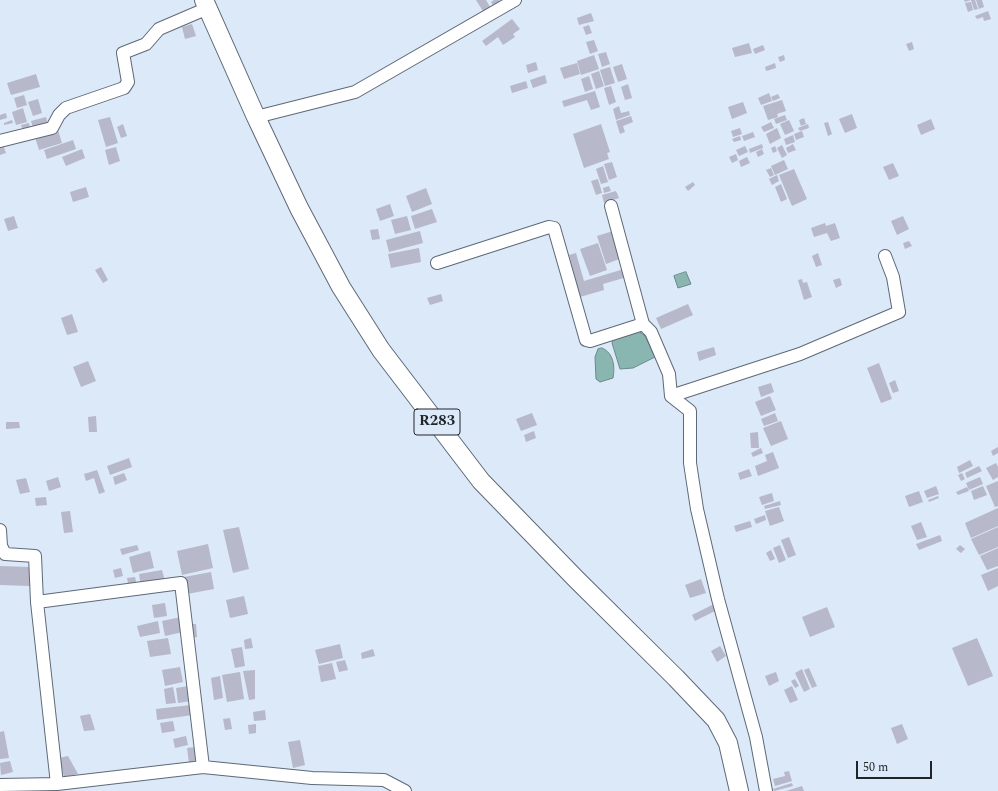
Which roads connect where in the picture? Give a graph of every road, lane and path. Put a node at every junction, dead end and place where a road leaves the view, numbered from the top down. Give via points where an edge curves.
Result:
1 (515, 0) edge
2 (206, 4) edge
3 (256, 117) junction
4 (0, 141) edge
5 (611, 206) dead end
6 (885, 256) dead end
7 (437, 263) dead end
8 (643, 324) junction
9 (671, 396) junction
10 (0, 530) edge
11 (37, 602) junction
12 (203, 767) junction
13 (57, 784) junction
14 (0, 786) edge
15 (405, 791) edge
16 (739, 791) edge
17 (766, 791) edge

1 - 3 street via 355,92
2 - 3 main road, R283
2 - 4 street via 159,29 146,44 123,53 128,82 124,88 66,108 52,128
3 - 16 main road, R283 via 299,208 341,287 381,350 481,481 716,720 728,743
5 - 8 street
6 - 9 street via 893,277 899,312 800,354
7 - 8 street via 549,227 554,228 586,340 590,341
8 - 9 street via 651,332 669,374
9 - 17 street via 690,411 690,463 697,509 718,599 756,737
10 - 11 street via 1,546 5,554 35,556
11 - 12 street via 181,583
11 - 13 street
12 - 13 street
12 - 15 street via 312,778 384,780
13 - 14 street

